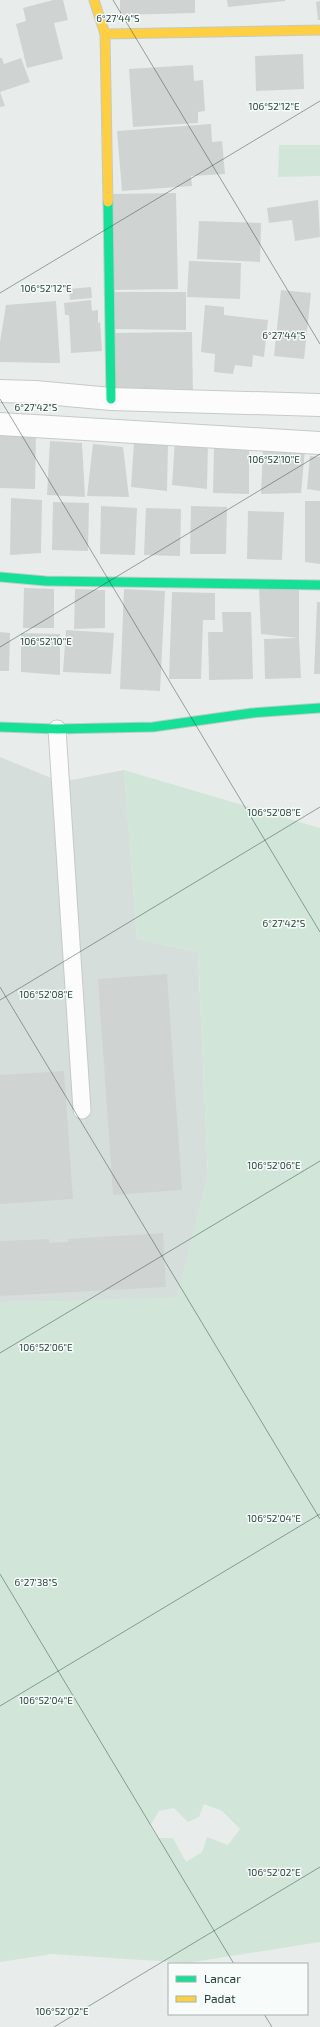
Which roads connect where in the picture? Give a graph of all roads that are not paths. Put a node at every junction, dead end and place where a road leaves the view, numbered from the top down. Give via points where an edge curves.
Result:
1 (94, 0) edge
2 (320, 30) edge
3 (105, 34) junction
4 (0, 391) edge
5 (111, 399) junction
6 (320, 405) edge
7 (0, 424) edge
8 (320, 443) edge
9 (0, 577) edge
10 (320, 585) edge
11 (320, 708) edge
12 (0, 726) edge
13 (57, 729) junction
14 (82, 1110) dead end

1 - 3 street
2 - 3 street
3 - 5 street
4 - 5 street
5 - 6 street
7 - 8 street
9 - 10 street via 46,581
11 - 13 street via 252,713 153,726
12 - 13 street
13 - 14 lane

